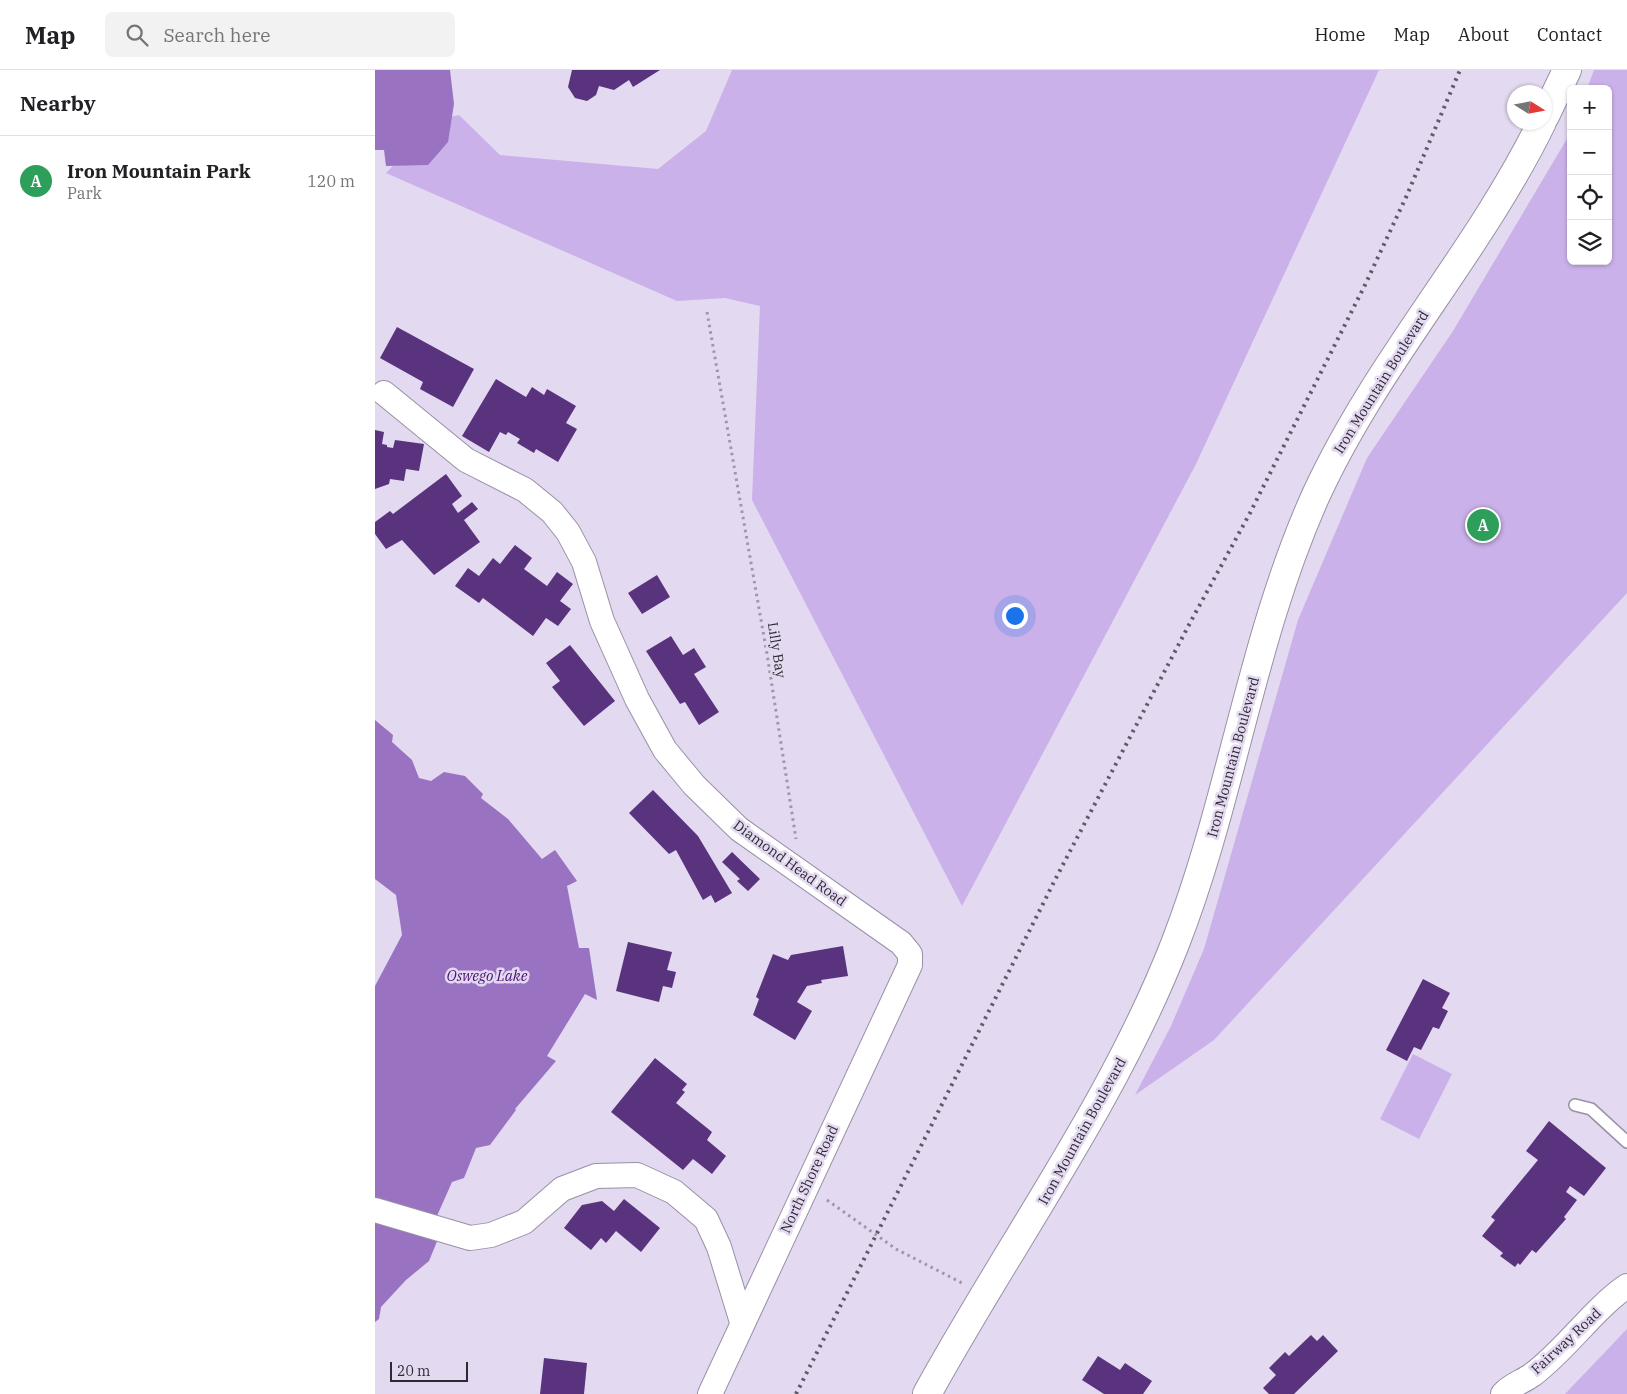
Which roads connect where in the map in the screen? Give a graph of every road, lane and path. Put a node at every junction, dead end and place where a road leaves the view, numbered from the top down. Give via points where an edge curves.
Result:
1 (1567, 70) edge
2 (1552, 101) edge
3 (1537, 130) edge
4 (707, 312) dead end
5 (384, 393) dead end
6 (796, 841) dead end
7 (910, 965) joint
8 (1575, 1105) dead end
9 (1627, 1142) edge
10 (806, 1186) junction
11 (375, 1210) edge
12 (1627, 1286) edge
13 (985, 1294) junction
14 (742, 1322) junction
15 (710, 1394) edge
16 (927, 1394) edge
17 (1503, 1394) edge

1 - 2 street
3 - 13 street, Iron Mountain Boulevard via 1502,198 1393,360 1345,436 1328,470 1305,520 1275,604 1200,874 1166,967 1110,1085
4 - 6 path, Lilly Bay
5 - 7 street, Diamond Head Road via 466,460 525,490 553,512 584,562 615,652 665,750 739,829 901,943 910,954
7 - 10 street, North Shore Road
8 - 9 lane via 1591,1109
10 - 13 path via 897,1249
10 - 14 street, North Shore Road
11 - 14 street via 470,1238 491,1235 524,1222 562,1189 596,1176 637,1175 674,1192 706,1219 719,1247
12 - 17 street, Fairway Road via 1613,1295 1532,1375
13 - 16 street, Iron Mountain Boulevard
14 - 15 street, North Shore Road

